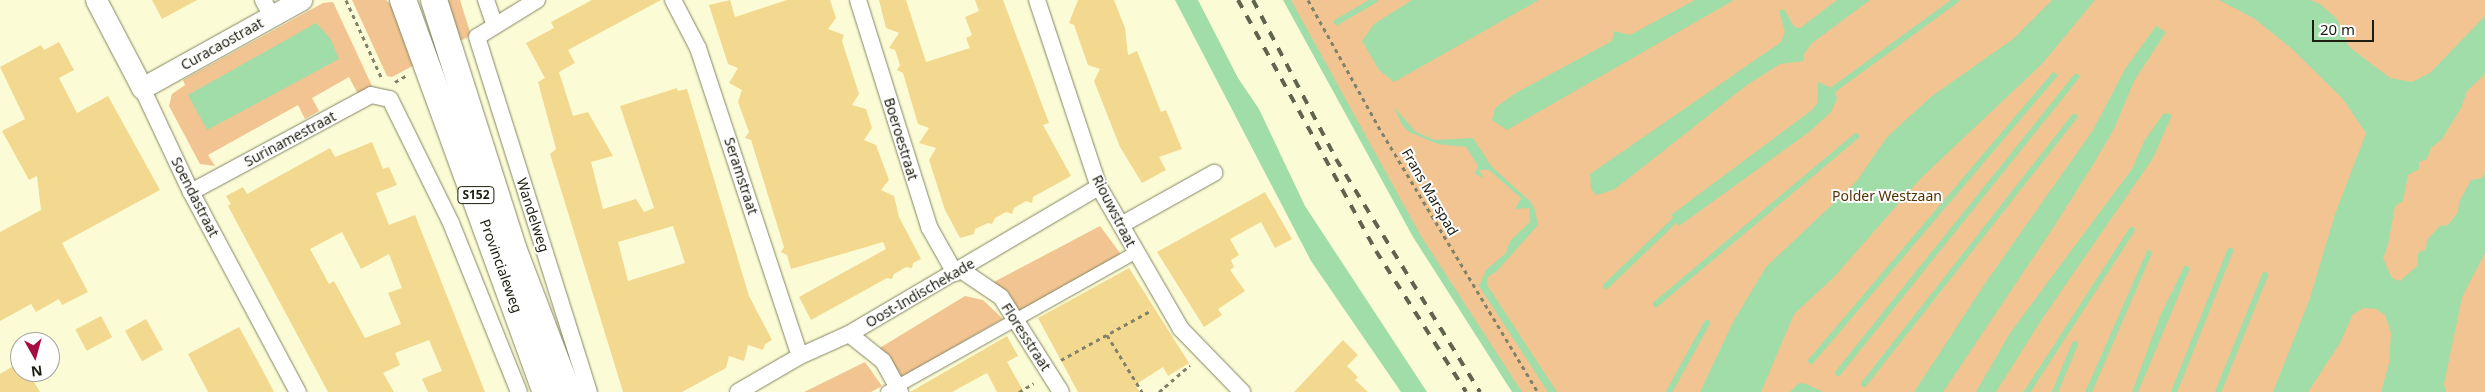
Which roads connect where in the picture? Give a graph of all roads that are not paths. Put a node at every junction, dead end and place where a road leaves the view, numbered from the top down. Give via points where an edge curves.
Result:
1 (96, 0) edge
2 (301, 0) edge
3 (403, 0) edge
4 (434, 0) edge
5 (486, 0) edge
6 (537, 0) edge
7 (673, 0) edge
8 (858, 0) edge
9 (1037, 0) edge
10 (268, 8) edge
11 (494, 23) junction
12 (142, 88) junction
13 (1214, 173) dead end
14 (1099, 187) junction
15 (191, 192) junction
16 (1121, 225) junction
17 (1135, 253) junction
18 (958, 271) junction
19 (1018, 319) junction
20 (849, 334) junction
21 (800, 356) junction
22 (895, 390) edge
23 (740, 391) edge
24 (298, 392) edge
25 (519, 392) edge
26 (546, 392) edge
27 (568, 392) edge
28 (590, 392) edge
29 (1061, 392) edge
30 (1242, 392) edge

1 - 12 street, Soendastraat
2 - 10 street, Curacaostraat
3 - 26 main road, Provincialeweg / S152
4 - 27 main road, Provincialeweg / S152 via 513,248
5 - 11 street
6 - 11 street
7 - 21 street, Seramstraat via 698,48
8 - 18 street, Boeroestraat via 929,227
9 - 14 street, Riouwstraat
10 - 12 street, Curacaostraat
11 - 28 street, Wandelweg via 477,37
12 - 15 street, Soendastraat
13 - 16 street
14 - 16 street, Riouwstraat
14 - 18 street, Oost-Indischekade
15 - 24 street, Soendastraat
15 - 25 street, Surinamestraat via 371,95 390,99 451,223
16 - 17 street, Riouwstraat
17 - 19 street
17 - 30 street, Riouwstraat via 1181,328
18 - 19 street, Floresstraat via 1001,297
18 - 20 street, Oost-Indischekade
19 - 22 street
19 - 29 street, Floresstraat
20 - 21 street, Oost-Indischekade
20 - 22 street via 883,361
21 - 23 street, Oost-Indischekade

